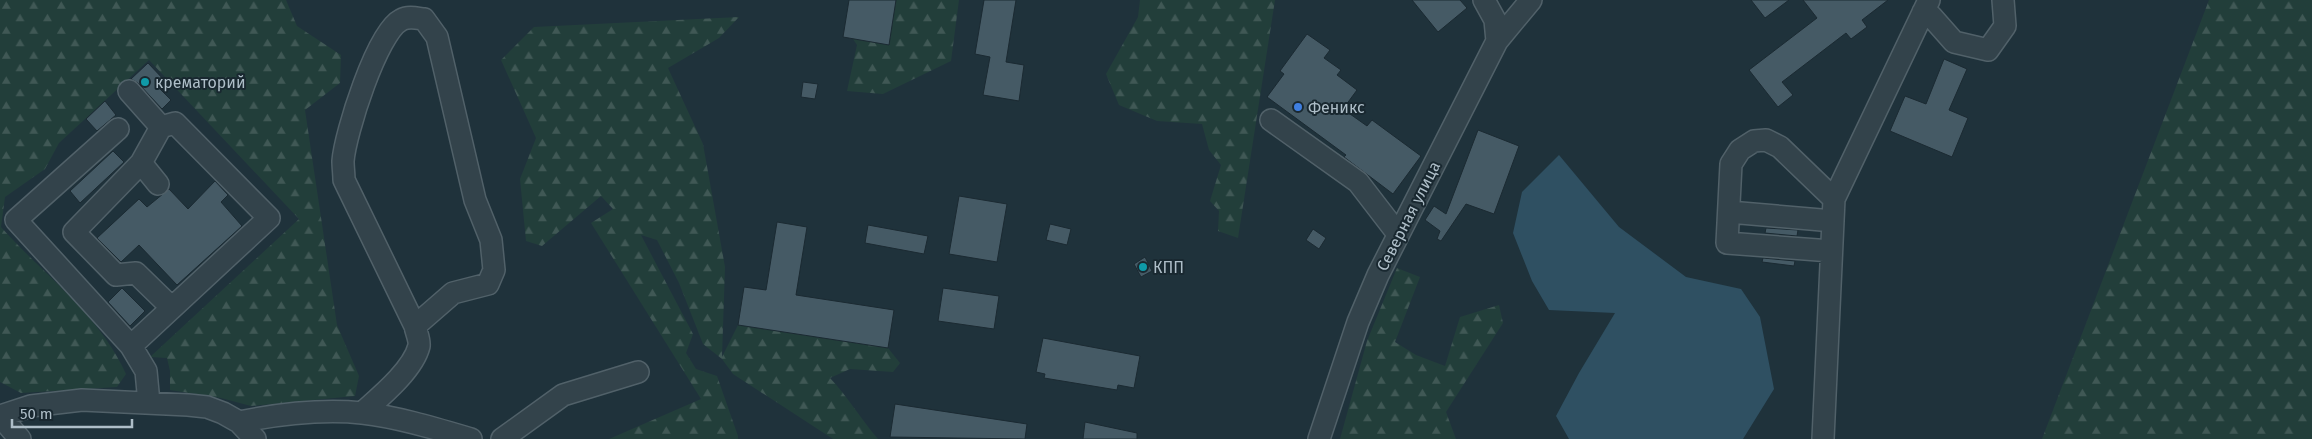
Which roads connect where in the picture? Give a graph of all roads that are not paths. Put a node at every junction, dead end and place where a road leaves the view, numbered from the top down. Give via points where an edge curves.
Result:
1 (1484, 0) edge
2 (1531, 0) edge
3 (2003, 0) edge
4 (1926, 6) edge
5 (1497, 40) junction
6 (129, 91) dead end
7 (1271, 120) dead end
8 (161, 127) junction
9 (118, 129) dead end
10 (142, 163) junction
11 (158, 184) dead end
12 (1834, 199) junction
13 (1729, 212) junction
14 (1833, 222) junction
15 (1398, 234) junction
16 (1831, 252) junction
17 (172, 308) junction
18 (415, 326) junction
19 (131, 346) junction
20 (638, 372) dead end
21 (150, 403) junction
22 (362, 413) junction
23 (0, 416) edge
24 (240, 422) junction
25 (20, 439) edge
26 (255, 439) edge
27 (471, 439) edge
28 (502, 439) edge
29 (1319, 439) edge
30 (1822, 439) edge

1 - 5 street via 1495,20
2 - 5 street, Северная улица
3 - 4 street via 2005,26 1988,50 1954,42
4 - 12 street
5 - 15 street, Северная улица
6 - 8 street
7 - 15 street via 1358,182
8 - 10 street
8 - 17 street via 175,122 269,218
9 - 19 street via 16,220
10 - 11 street
10 - 17 street via 74,232 116,275 136,273
12 - 13 street via 1780,147 1766,140 1740,150 1731,164
12 - 14 street
13 - 14 street
13 - 16 street via 1727,243
14 - 16 street
15 - 29 street, Северная улица via 1358,322
16 - 30 street
17 - 19 street
18 - 18 street via 344,180 343,161 371,64 400,20 413,17 424,19 437,38 475,200 492,240 494,270 488,284 453,293
18 - 22 street via 419,344 414,357 381,397
19 - 21 street via 146,371
20 - 28 street via 563,395
21 - 23 street via 54,401
21 - 24 street via 207,407
22 - 24 street via 318,412 267,416
22 - 27 street
23 - 25 street
24 - 26 street

